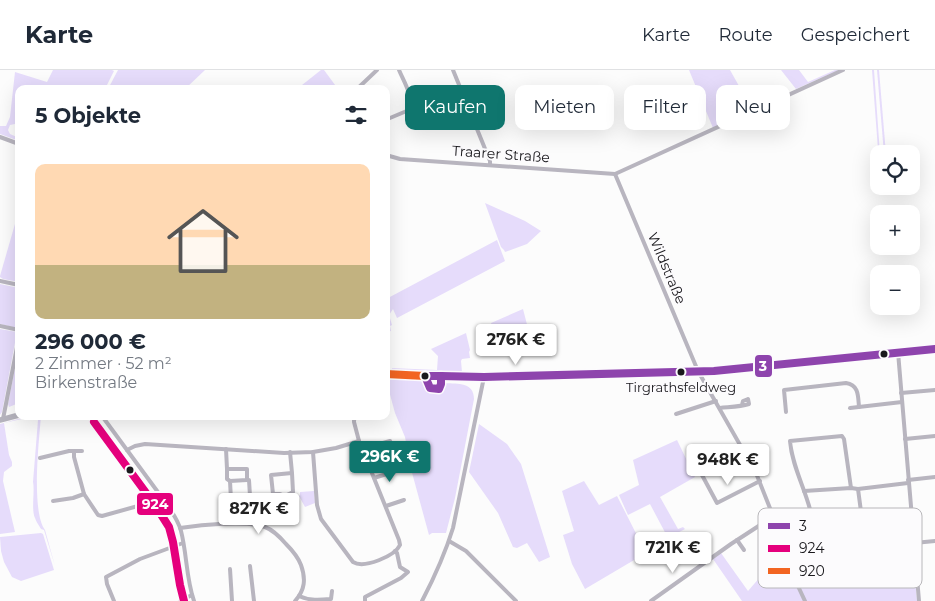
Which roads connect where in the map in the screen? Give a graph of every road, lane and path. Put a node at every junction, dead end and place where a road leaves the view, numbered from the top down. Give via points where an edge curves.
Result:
1 (377, 70) edge
2 (400, 70) edge
3 (453, 70) edge
4 (843, 70) edge
5 (361, 85) edge
6 (390, 118) dead end
7 (0, 138) edge
8 (15, 143) edge
9 (390, 155) edge
10 (490, 165) junction
11 (615, 174) junction
12 (0, 281) edge
13 (15, 284) edge
14 (0, 326) edge
15 (15, 329) edge
16 (935, 348) edge
17 (898, 352) junction
18 (15, 356) edge
19 (696, 371) junction
20 (390, 374) edge
21 (484, 377) junction
22 (935, 390) edge
23 (901, 393) junction
24 (716, 401) junction
25 (902, 402) junction
26 (742, 406) dead end
27 (859, 407) junction
28 (720, 408) junction
29 (850, 408) dead end
30 (786, 412) dead end
31 (676, 414) dead end
32 (15, 416) edge
33 (2, 419) edge
34 (105, 420) edge
35 (354, 420) edge
36 (935, 436) edge
37 (905, 439) junction
38 (359, 441) junction
39 (390, 441) dead end
40 (226, 449) junction
41 (362, 449) junction
42 (127, 450) junction
43 (74, 451) junction
44 (82, 451) dead end
45 (290, 452) junction
46 (314, 452) junction
47 (745, 453) junction
48 (40, 458) dead end
49 (721, 467) dead end
50 (227, 469) junction
51 (399, 470) dead end
52 (292, 473) junction
53 (702, 475) dead end
54 (935, 477) edge
55 (374, 478) junction
56 (248, 480) junction
57 (230, 481) junction
58 (760, 481) junction
59 (908, 482) junction
60 (851, 488) junction
61 (858, 489) junction
62 (804, 491) junction
63 (84, 494) junction
64 (250, 496) dead end
65 (163, 499) junction
66 (231, 500) dead end
67 (404, 500) dead end
68 (53, 501) dead end
69 (386, 506) junction
70 (771, 508) edge
71 (809, 508) edge
72 (861, 508) edge
73 (911, 508) edge
74 (758, 526) edge
75 (180, 528) junction
76 (737, 540) junction
77 (935, 541) edge
78 (449, 542) junction
79 (183, 543) junction
80 (922, 543) edge
81 (744, 550) dead end
82 (395, 551) junction
83 (250, 566) dead end
84 (230, 568) dead end
85 (799, 588) edge
86 (918, 588) edge
87 (332, 591) dead end
88 (192, 595) junction
89 (299, 596) junction
90 (114, 601) edge
91 (180, 601) edge
92 (194, 601) edge
93 (232, 601) edge
94 (254, 601) edge
95 (295, 601) edge
96 (365, 601) edge
97 (422, 601) edge
98 (516, 601) edge
99 (651, 601) edge
100 (806, 601) edge
101 (919, 601) edge

1 - 5 street
2 - 6 street via 411,105 409,110
3 - 10 street
4 - 11 street
7 - 8 street
9 - 10 street, Traarer Straße
10 - 11 street, Traarer Straße
11 - 19 street, Wildstraße
12 - 13 street
14 - 15 street
16 - 17 main road
17 - 19 main road
17 - 23 street
18 - 33 street
19 - 21 main road
19 - 24 street
20 - 21 main road
21 - 78 street
22 - 23 street
23 - 25 street
24 - 28 street
24 - 31 street
25 - 27 street
25 - 37 street
26 - 28 street
27 - 29 street
27 - 30 street via 857,391 846,383 784,390
28 - 47 street
32 - 33 main road
34 - 42 street
35 - 38 street
36 - 37 street
37 - 59 street
38 - 41 street
38 - 46 street
39 - 41 street
40 - 42 street via 146,444
40 - 45 street
40 - 50 street
41 - 55 street
42 - 65 street
43 - 44 street
43 - 48 street
43 - 63 street
45 - 46 street
45 - 52 street
46 - 82 street via 318,512 353,562 356,565 369,563
47 - 49 street
47 - 58 street
50 - 56 street via 247,469
50 - 57 street
51 - 55 street
52 - 52 street via 271,475 273,494 285,496 293,492
53 - 58 street via 716,502
54 - 59 street
55 - 69 street
56 - 57 street
56 - 64 street
57 - 66 street
58 - 70 street
59 - 61 street
59 - 73 street
60 - 61 street
60 - 62 street
60 - 62 street via 842,436 790,441
61 - 72 street
62 - 71 street
63 - 65 street via 102,516
63 - 68 street
65 - 75 street
67 - 69 street
69 - 82 street via 399,540 400,545
74 - 76 street
75 - 79 street
75 - 89 street via 219,524 265,527 279,536 301,563 304,581
76 - 81 street
76 - 99 street
77 - 80 street
78 - 97 street
78 - 98 street via 466,551
79 - 88 street
79 - 90 street via 140,559 106,577
82 - 96 street via 400,567 408,572 364,597
83 - 94 street
84 - 93 street
85 - 100 street
86 - 101 street
87 - 89 street via 331,599 313,601
88 - 91 street
88 - 92 street
89 - 95 street

